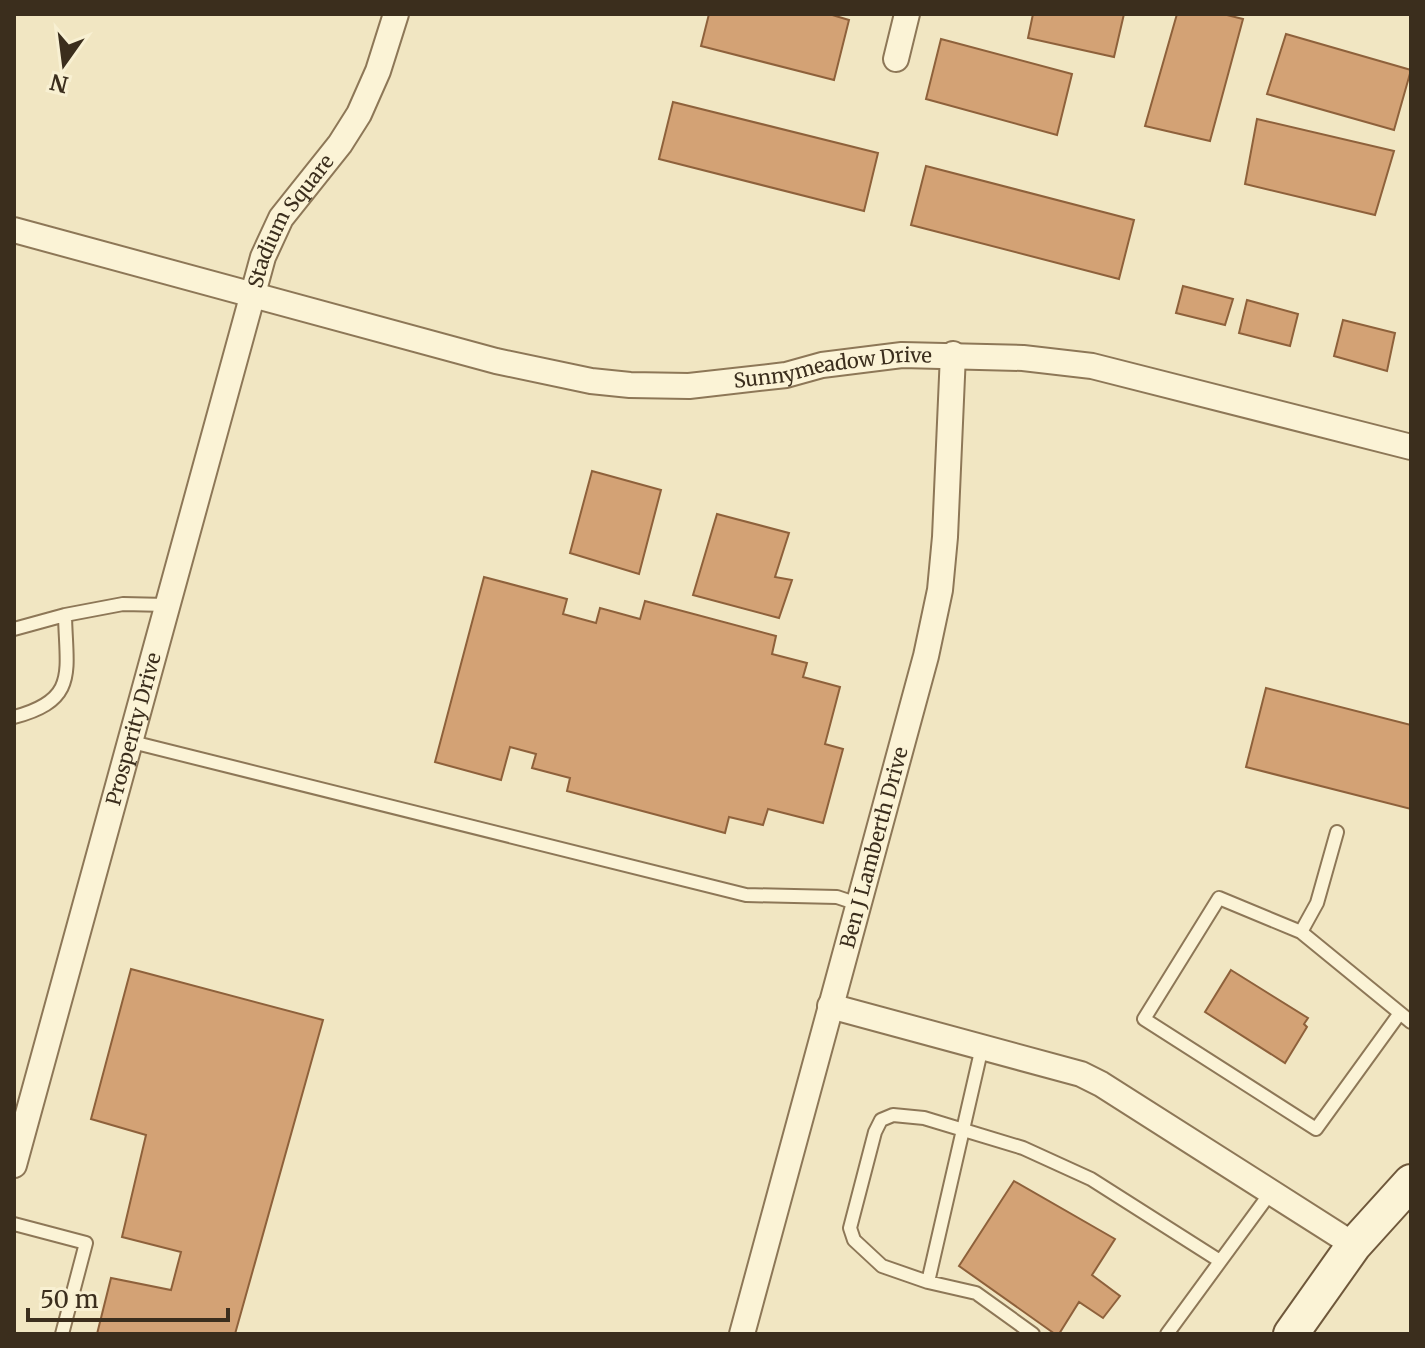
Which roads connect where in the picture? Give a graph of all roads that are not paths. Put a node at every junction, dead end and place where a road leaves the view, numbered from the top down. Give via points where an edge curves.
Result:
1 (396, 14) edge
2 (907, 14) edge
3 (896, 59) dead end
4 (14, 230) edge
5 (254, 293) junction
6 (953, 354) junction
7 (1411, 447) edge
8 (167, 605) junction
9 (65, 615) junction
10 (14, 629) edge
11 (14, 717) edge
12 (128, 741) junction
13 (1337, 832) dead end
14 (858, 904) junction
15 (1301, 932) junction
16 (830, 1006) junction
17 (1400, 1013) junction
18 (1411, 1022) edge
19 (982, 1047) junction
20 (963, 1131) junction
21 (14, 1165) edge
22 (1411, 1182) edge
23 (1271, 1192) junction
24 (14, 1224) edge
25 (1354, 1245) junction
26 (1220, 1261) junction
27 (928, 1282) junction
28 (62, 1334) edge
29 (742, 1334) edge
30 (1033, 1334) edge
31 (1167, 1334) edge
32 (1291, 1334) edge

1 - 5 street, Stadium Square via 369,93 340,144 281,218
2 - 3 street
4 - 5 street, Stadium Square
5 - 6 street, Sunnymeadow Drive via 553,375 630,385 727,383 822,365
5 - 8 street, Prosperity Drive
6 - 7 street, Sunnymeadow Drive via 1092,366
6 - 14 street, Ben J Lamberth Drive via 940,590
8 - 9 lane via 123,604
8 - 12 street, Prosperity Drive
9 - 10 lane
9 - 11 lane via 66,681 51,703
12 - 14 lane via 746,895 837,897
12 - 21 street, Prosperity Drive
13 - 15 lane via 1317,903
14 - 16 street, Ben J Lamberth Drive
15 - 17 lane
15 - 17 lane via 1219,898 1144,1019 1316,1129
16 - 19 street
16 - 29 street, Ben J Lamberth Drive
17 - 18 lane
19 - 20 lane
19 - 23 street via 1091,1079
20 - 26 lane via 1023,1148 1091,1179
20 - 27 lane
20 - 27 lane via 924,1118 893,1115 881,1120 850,1228 854,1240 882,1266
22 - 25 street
23 - 25 street
23 - 26 lane
24 - 28 lane via 86,1243
25 - 32 street
26 - 31 lane
27 - 30 lane via 976,1293

